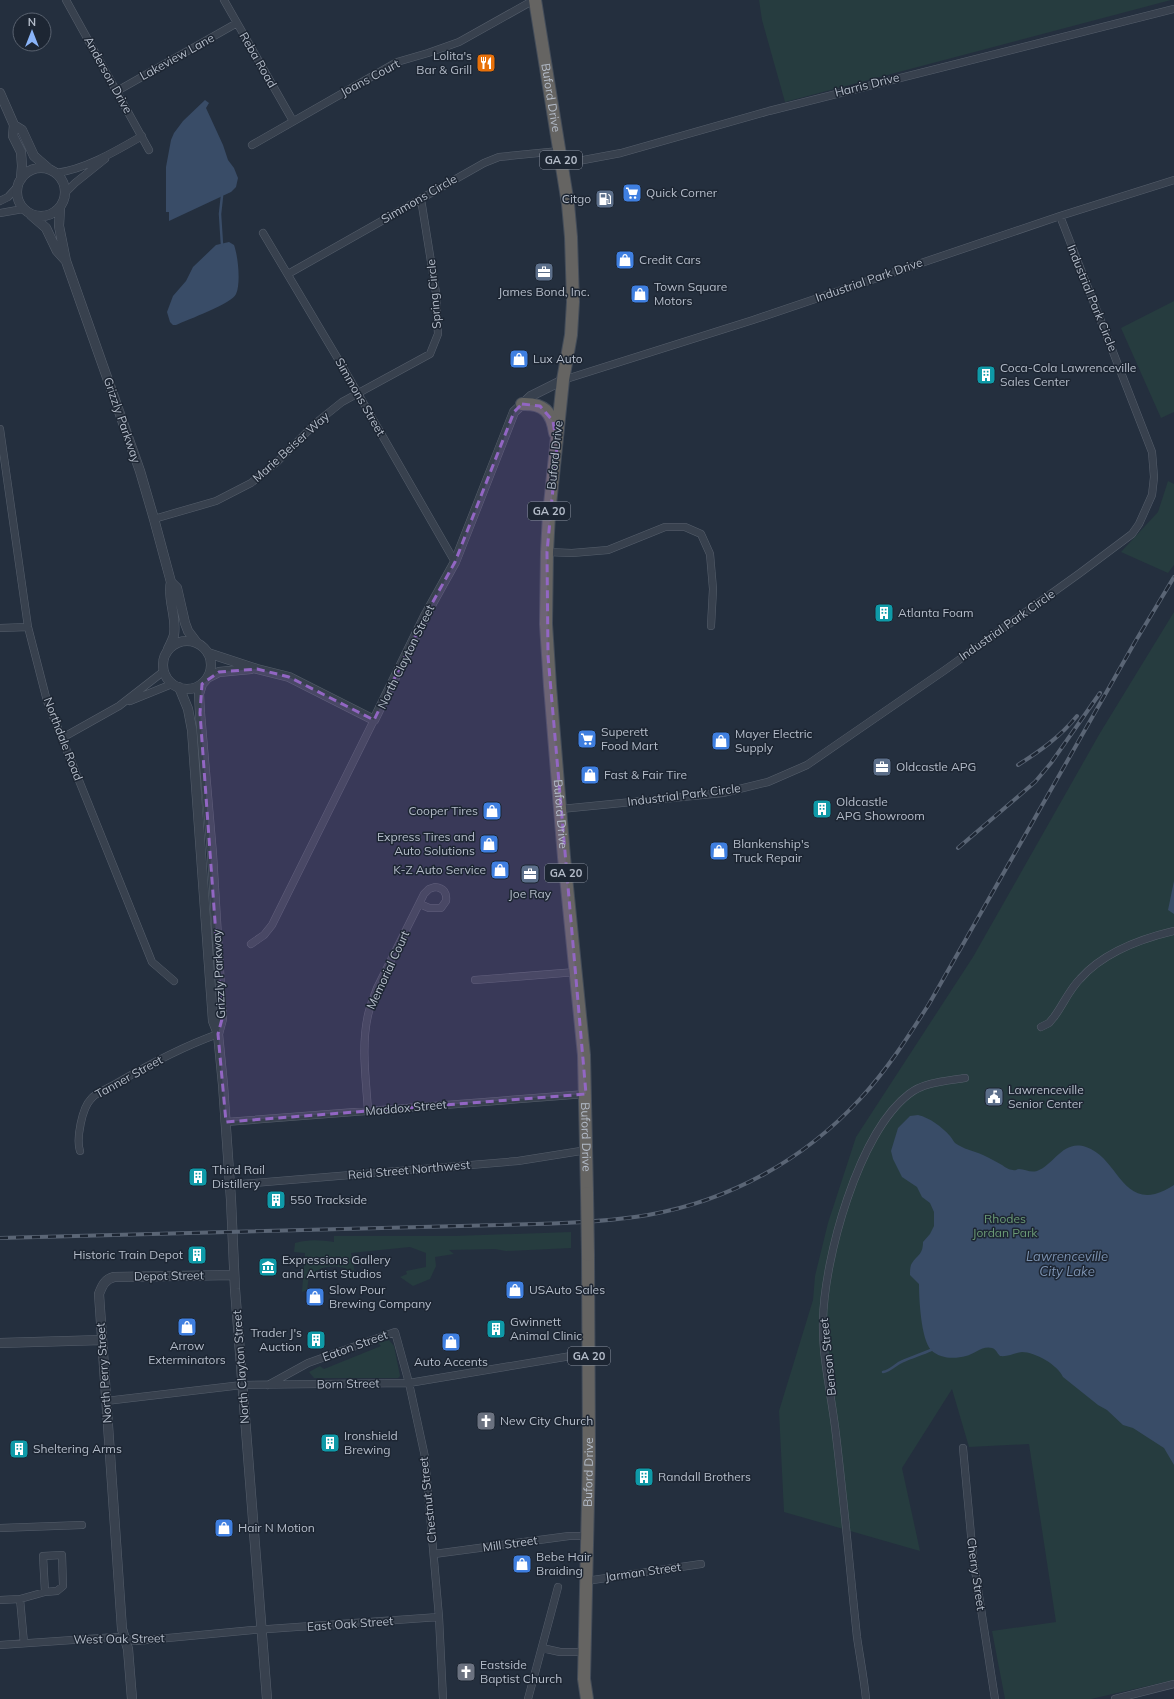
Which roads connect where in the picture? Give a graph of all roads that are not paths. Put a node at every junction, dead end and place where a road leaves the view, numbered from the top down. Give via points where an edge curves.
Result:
1 (66, 0) edge
2 (224, 0) edge
3 (535, 0) edge
4 (1174, 9) edge
5 (237, 23) junction
6 (117, 91) junction
7 (0, 93) edge
8 (293, 121) junction
9 (14, 125) junction
10 (142, 136) junction
11 (252, 145) dead end
12 (149, 150) dead end
13 (559, 150) junction
14 (108, 156) junction
15 (562, 164) junction
16 (52, 172) junction
17 (1174, 180) edge
18 (20, 182) junction
19 (65, 194) junction
20 (421, 198) junction
21 (0, 202) edge
22 (60, 208) junction
23 (27, 211) junction
24 (0, 212) edge
25 (1060, 216) junction
26 (263, 233) dead end
27 (66, 261) junction
28 (288, 274) junction
29 (563, 380) junction
30 (358, 394) junction
31 (522, 404) junction
32 (0, 429) edge
33 (557, 446) junction
34 (154, 519) junction
35 (547, 552) junction
36 (455, 562) junction
37 (171, 582) junction
38 (28, 626) junction
39 (711, 626) dead end
40 (0, 628) edge
41 (197, 643) junction
42 (168, 649) junction
43 (208, 653) junction
44 (257, 669) junction
45 (164, 671) junction
46 (204, 681) junction
47 (175, 686) junction
48 (119, 706) junction
49 (374, 720) junction
50 (62, 738) junction
51 (561, 809) junction
52 (420, 904) dead end
53 (1174, 931) edge
54 (251, 944) dead end
55 (576, 972) junction
56 (474, 980) dead end
57 (174, 981) dead end
58 (1041, 1027) dead end
59 (218, 1034) junction
60 (965, 1078) dead end
61 (586, 1094) junction
62 (368, 1111) junction
63 (226, 1122) junction
64 (587, 1150) junction
65 (80, 1151) dead end
66 (230, 1185) junction
67 (234, 1275) junction
68 (105, 1282) joint
69 (102, 1340) junction
70 (0, 1343) edge
71 (589, 1353) junction
72 (409, 1384) junction
73 (242, 1385) junction
74 (268, 1385) junction
75 (106, 1401) junction
76 (963, 1448) dead end
77 (82, 1525) dead end
78 (0, 1528) edge
79 (587, 1536) junction
80 (434, 1554) junction
81 (701, 1564) dead end
82 (586, 1580) junction
83 (558, 1587) dead end
84 (45, 1592) junction
85 (20, 1599) junction
86 (0, 1600) edge
87 (439, 1617) junction
88 (261, 1630) junction
89 (125, 1639) junction
90 (24, 1643) junction
91 (0, 1644) edge
92 (542, 1648) junction
93 (585, 1652) junction
94 (584, 1679) junction
95 (1174, 1684) edge
96 (132, 1699) edge
97 (267, 1699) edge
98 (443, 1699) edge
99 (528, 1699) edge
100 (580, 1699) edge
101 (587, 1699) edge
102 (866, 1699) edge
103 (994, 1699) edge
104 (1115, 1699) edge

1 - 6 street, Anderson Drive
2 - 5 street, Reba Road
3 - 8 street, Joans Court via 458,42 397,62
3 - 13 highway, Buford Drive / GA 20
4 - 15 street, Harris Drive via 784,107 621,153
5 - 6 street, Lakeview Lane
5 - 8 street, Reba Road
6 - 10 street, Anderson Drive
7 - 9 street
8 - 11 street, Joans Court
9 - 16 street via 22,130 34,156
9 - 18 street via 13,136 21,152
10 - 12 street, Anderson Drive
10 - 14 street
13 - 15 highway, Buford Drive / GA 20
13 - 20 street, Simmons Circle via 499,157
14 - 16 street via 70,171
14 - 19 street
15 - 29 highway, Buford Drive / GA 20 via 570,221 573,302 571,335
16 - 18 street via 41,168 34,170 27,173
16 - 19 street via 61,179
17 - 25 street, Industrial Park Drive
18 - 21 street via 8,197
18 - 23 street via 17,194 19,202
19 - 22 street
20 - 28 street, Simmons Circle
20 - 30 street, Spring Circle via 436,293 438,334 430,354
22 - 23 street via 46,216 38,216
22 - 27 street, Grizzly Parkway via 59,226
23 - 24 street
23 - 27 street, Grizzly Parkway via 46,228 57,251
25 - 29 street, Industrial Park Drive
25 - 51 street, Industrial Park Circle via 1152,452 1153,490 1139,524 1122,542 1080,573 807,765 768,782 723,793
26 - 28 street, Simmons Street
27 - 34 street, Grizzly Parkway via 123,420
28 - 30 street, Simmons Street
29 - 31 street, North Clayton Street via 531,396
29 - 33 highway, Buford Drive / GA 20
30 - 34 street, Marie Beiser Way via 342,402 317,422 277,462 251,483 216,501
30 - 36 street, Simmons Street
31 - 33 highway via 533,404 546,411 553,421
31 - 36 street, North Clayton Street via 514,412
32 - 38 street, Northdale Road
33 - 35 highway, Buford Drive / GA 20
34 - 37 street, Grizzly Parkway
35 - 39 street via 608,550 665,526 685,527 701,534 710,554 713,589
35 - 51 highway, Buford Drive / GA 20 via 548,656
36 - 49 street, North Clayton Street via 425,616
37 - 41 street, Grizzly Parkway via 177,588 188,631
37 - 42 street, Grizzly Parkway via 168,591 174,635
38 - 40 street
38 - 50 street, Northdale Road via 47,701
41 - 42 street via 182,641
41 - 43 street
42 - 45 street via 164,656
43 - 44 street
43 - 46 street via 211,666
44 - 46 street via 219,672
44 - 49 street via 289,677
45 - 47 street
45 - 48 street
46 - 47 street via 194,688
46 - 59 street, Grizzly Parkway via 199,694 222,1019
47 - 48 street
47 - 59 street, Grizzly Parkway via 188,709 192,730 214,1021
48 - 50 street
49 - 54 street, North Clayton Street via 272,925 264,935
50 - 57 street, Northdale Road via 152,962
51 - 55 highway, Buford Drive / GA 20
52 - 62 street, Memorial Court via 377,988 368,1014 364,1040
53 - 58 street via 1121,948 1107,957 1080,978 1050,1023
55 - 56 street
55 - 61 highway, Buford Drive / GA 20
59 - 63 street, North Clayton Street
59 - 65 street, Tanner Street via 136,1072 91,1098 83,1114 78,1144
60 - 102 street, Benson Street via 924,1086 909,1093 878,1130 850,1191 826,1278 823,1323 825,1353
61 - 62 street, Maddox Street
61 - 64 highway, Buford Drive / GA 20
62 - 63 street, Maddox Street
63 - 66 street, North Clayton Street
64 - 66 street, Reid Street Northwest via 518,1161
64 - 71 highway, Buford Drive / GA 20, bridge
66 - 67 street, North Clayton Street
67 - 68 street, Depot Street via 114,1277
67 - 73 street, North Clayton Street
68 - 69 street, North Perry Street via 99,1294
69 - 70 street
69 - 75 street, North Perry Street
71 - 72 street, Born Street
71 - 79 highway, Buford Drive / GA 20
72 - 74 street, Born Street
72 - 74 street, Eaton Street via 395,1332 308,1363
72 - 80 street, Chestnut Street via 425,1457
73 - 74 street, Born Street
73 - 75 street, Born Street
73 - 88 street, North Clayton Street
75 - 89 street, North Perry Street via 122,1629
76 - 103 street, Cherry Street via 973,1557
77 - 78 street
79 - 80 street, Mill Street via 569,1536
79 - 82 highway, Buford Drive / GA 20
80 - 87 street, Chestnut Street
81 - 82 street, Jarman Street
82 - 93 highway, Buford Drive / GA 20
83 - 92 street
84 - 84 street via 43,1556 62,1555 63,1586 57,1591
84 - 85 street
85 - 86 street
85 - 90 street
87 - 88 street, East Oak Street
87 - 98 street, Chestnut Street
88 - 89 street, West Oak Street
88 - 97 street, North Clayton Street
89 - 90 street, West Oak Street via 116,1637
89 - 96 street
90 - 91 street, West Oak Street
92 - 93 street via 560,1652
92 - 99 street
93 - 94 highway, Buford Drive / GA 20
94 - 100 highway, Buford Drive / GA 20
94 - 101 highway, Buford Drive / GA 20
95 - 104 street

